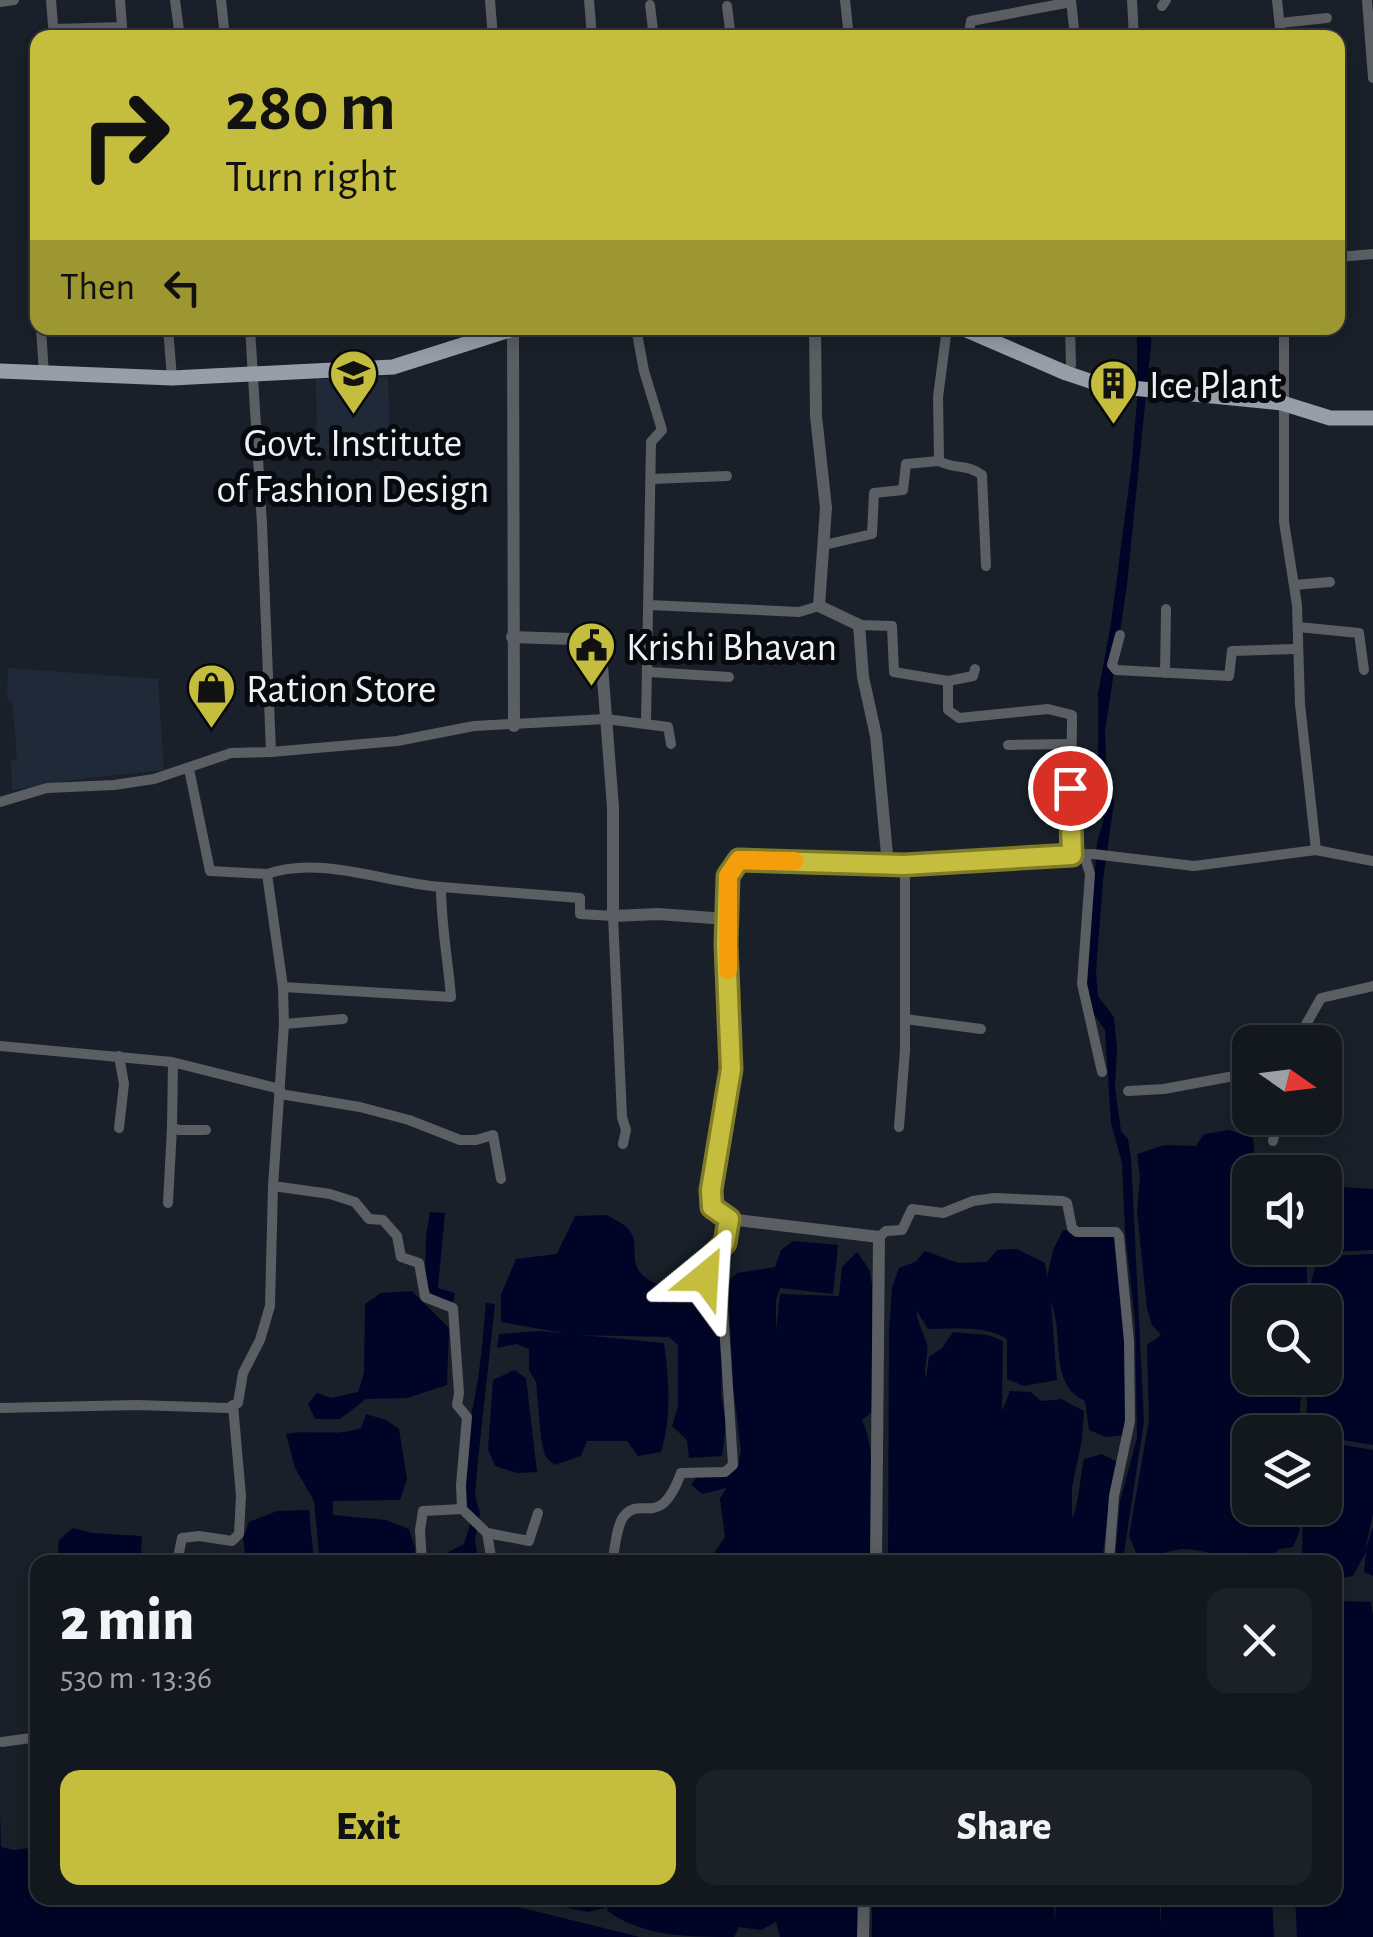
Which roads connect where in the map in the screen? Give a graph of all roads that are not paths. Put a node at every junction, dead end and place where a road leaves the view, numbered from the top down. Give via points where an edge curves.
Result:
1 (14, 0) edge
2 (51, 0) edge
3 (120, 0) edge
4 (175, 0) edge
5 (221, 0) edge
6 (490, 0) edge
7 (588, 0) edge
8 (845, 0) edge
9 (1132, 0) edge
10 (1277, 0) edge
11 (1368, 0) edge
12 (1071, 1) edge
13 (0, 2) edge
14 (650, 5) dead end
15 (727, 6) dead end
16 (1326, 18) dead end
17 (1280, 23) junction
18 (54, 30) edge
19 (122, 30) edge
20 (179, 30) edge
21 (224, 30) edge
22 (492, 30) edge
23 (591, 30) edge
24 (653, 30) edge
25 (730, 30) edge
26 (848, 30) edge
27 (969, 30) edge
28 (1074, 30) edge
29 (1134, 30) edge
30 (1280, 30) edge
31 (1373, 78) edge
32 (1373, 254) edge
33 (1345, 256) edge
34 (41, 335) edge
35 (169, 335) edge
36 (250, 335) edge
37 (495, 335) edge
38 (518, 335) edge
39 (637, 335) edge
40 (816, 335) edge
41 (946, 335) edge
42 (978, 335) edge
43 (1070, 335) edge
44 (1284, 335) edge
45 (0, 371) edge
46 (44, 374) junction
47 (252, 374) junction
48 (1066, 374) junction
49 (172, 378) junction
50 (1282, 403) junction
51 (1373, 418) edge
52 (939, 461) junction
53 (728, 476) dead end
54 (652, 479) junction
55 (824, 545) junction
56 (986, 566) dead end
57 (1330, 582) dead end
58 (1294, 584) junction
59 (649, 605) junction
60 (819, 606) junction
61 (1166, 609) dead end
62 (860, 625) junction
63 (1298, 627) junction
64 (512, 636) junction
65 (1120, 636) dead end
66 (1296, 649) junction
67 (975, 668) dead end
68 (1364, 670) dead end
69 (649, 672) junction
70 (1165, 673) junction
71 (729, 677) dead end
72 (948, 681) junction
73 (606, 720) junction
74 (646, 722) junction
75 (514, 726) junction
76 (671, 744) dead end
77 (1008, 744) dead end
78 (1071, 744) junction
79 (271, 752) junction
80 (188, 769) junction
81 (0, 802) edge
82 (1316, 850) junction
83 (1089, 854) junction
84 (1072, 855) junction
85 (1373, 862) edge
86 (888, 864) junction
87 (904, 865) junction
88 (266, 874) junction
89 (441, 888) junction
90 (613, 916) junction
91 (727, 918) junction
92 (1373, 986) edge
93 (283, 987) junction
94 (344, 1019) dead end
95 (905, 1019) junction
96 (284, 1024) junction
97 (1306, 1025) edge
98 (981, 1029) dead end
99 (0, 1046) edge
100 (118, 1056) junction
101 (173, 1063) junction
102 (1102, 1072) dead end
103 (1232, 1074) edge
104 (280, 1091) junction
105 (1128, 1091) dead end
106 (172, 1126) junction
107 (899, 1127) dead end
108 (119, 1128) dead end
109 (206, 1130) dead end
110 (1274, 1135) edge
111 (1273, 1141) dead end
112 (623, 1144) dead end
113 (502, 1179) dead end
114 (273, 1186) junction
115 (168, 1203) dead end
116 (729, 1219) junction
117 (879, 1238) junction
118 (233, 1405) junction
119 (0, 1408) edge
120 (538, 1513) dead end
121 (474, 1521) junction
122 (178, 1555) edge
123 (422, 1555) edge
124 (489, 1555) edge
125 (614, 1555) edge
126 (876, 1555) edge
127 (1109, 1555) edge
128 (30, 1738) edge
129 (2, 1742) edge
130 (864, 1905) edge
131 (863, 1937) edge

1 - 13 street
2 - 18 street
3 - 19 street
4 - 20 street
5 - 21 street
6 - 22 street
7 - 23 street
8 - 26 street
9 - 29 street
10 - 17 street
11 - 31 street
12 - 27 street via 971,21
12 - 28 street
14 - 24 street
15 - 25 street
16 - 17 street
17 - 30 street
32 - 33 street
34 - 46 street
35 - 49 street
36 - 47 street
37 - 47 main road via 393,366
38 - 64 street
39 - 54 street via 662,430 651,442
40 - 55 street
41 - 52 street
42 - 48 main road
43 - 48 street
44 - 50 street
45 - 46 main road
46 - 49 main road
47 - 49 main road
47 - 79 street
48 - 50 main road via 1159,393
50 - 51 main road via 1330,418
50 - 58 street via 1284,522
52 - 55 street via 906,464 903,490 874,492 872,534
52 - 56 street via 972,466 982,475
53 - 54 street
54 - 59 street
55 - 60 street
57 - 58 street
58 - 63 street
59 - 60 street via 798,612
59 - 69 street
60 - 62 street
61 - 70 street
62 - 72 street via 892,626 894,672
62 - 86 street
63 - 66 street
63 - 68 street via 1359,633
64 - 73 street via 600,640
64 - 75 street
65 - 70 street via 1116,670
66 - 70 street via 1232,651 1230,676
66 - 82 street
67 - 72 street via 973,676
69 - 71 street
69 - 74 street
72 - 78 street via 948,710 959,718 1048,709 1072,715
73 - 74 street
73 - 75 street
73 - 90 street
74 - 76 street via 668,727
75 - 79 street
77 - 78 street
78 - 84 street
79 - 80 street via 232,752
80 - 81 street via 114,785 48,788
80 - 88 street via 210,872
82 - 83 street via 1194,866
82 - 85 street
83 - 84 street
83 - 102 street via 1082,984
84 - 87 street
86 - 87 street
86 - 91 street via 739,860 728,876
87 - 95 street
88 - 89 street via 288,866
88 - 93 street
89 - 90 street via 580,898 580,914
89 - 93 street via 451,998
90 - 91 street
90 - 112 street
91 - 116 street via 731,1069 711,1190 712,1207
92 - 97 street via 1321,998
93 - 96 street
94 - 96 street
95 - 98 street
95 - 107 street
96 - 104 street
99 - 100 street
100 - 101 street
100 - 108 street via 124,1084
101 - 104 street
101 - 106 street
103 - 105 street
104 - 113 street via 393,1116 460,1140 492,1134
104 - 114 street
106 - 109 street
106 - 115 street
110 - 111 street
114 - 118 street via 270,1306
114 - 121 street via 330,1194 354,1202 368,1219 383,1220 397,1236 401,1257 419,1263 426,1297 453,1308 457,1405 467,1417 461,1485
116 - 117 street
116 - 125 street via 725,1243 705,1277 722,1294 733,1465 724,1472 681,1473 663,1506 628,1512
117 - 126 street
117 - 127 street via 886,1230 902,1230 912,1208 943,1213 973,1201 1017,1197 1063,1201 1077,1232 1119,1236 1130,1422
118 - 119 street
118 - 122 street via 239,1534 232,1541 182,1538
120 - 121 street via 529,1542
121 - 123 street via 424,1511
121 - 124 street
128 - 129 street
130 - 131 street

